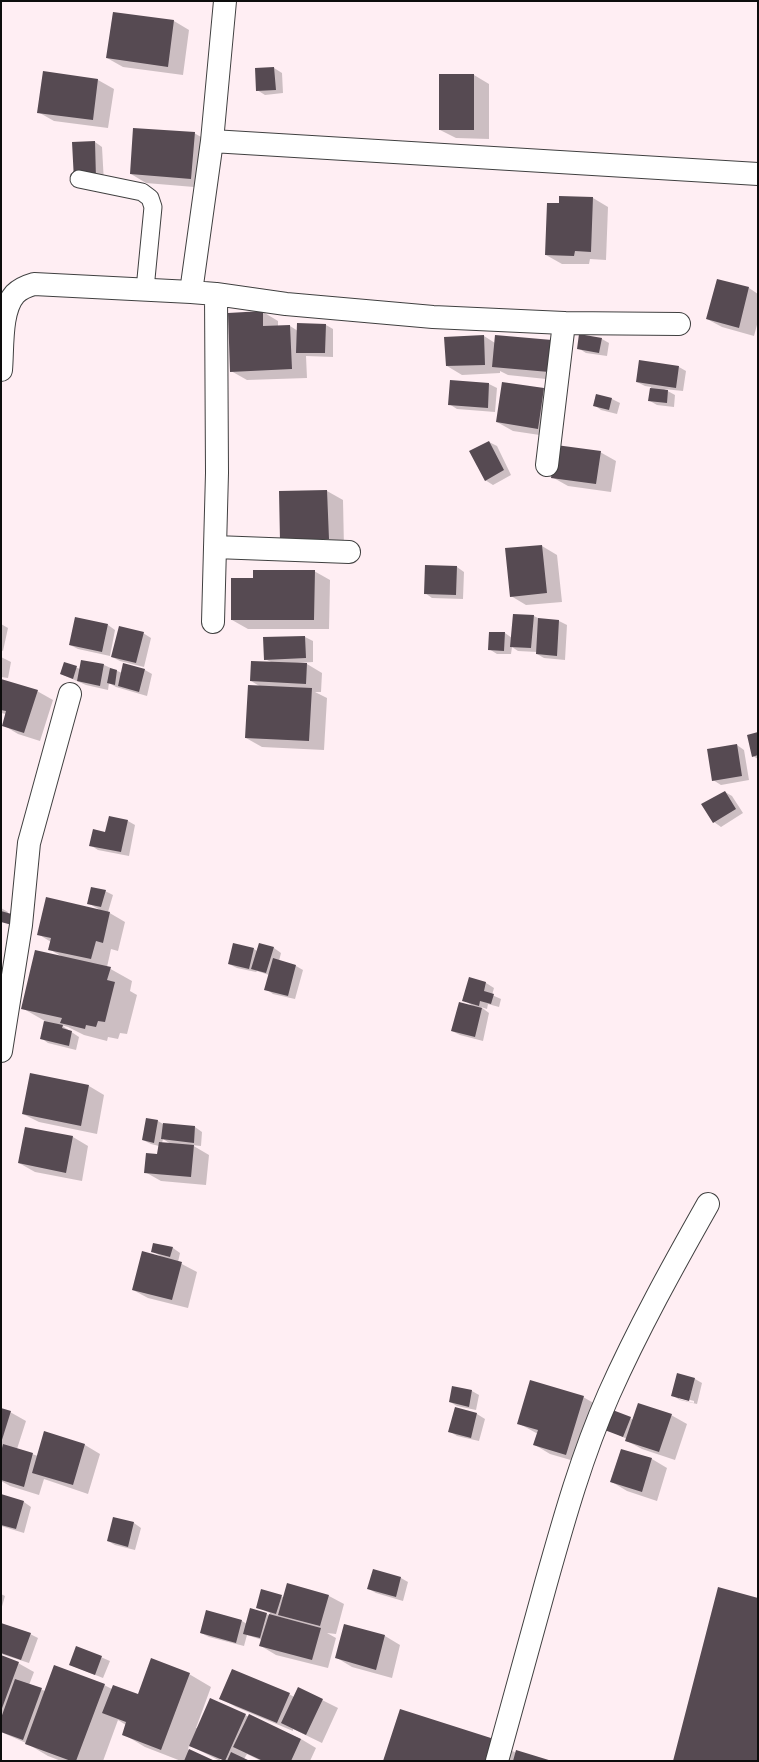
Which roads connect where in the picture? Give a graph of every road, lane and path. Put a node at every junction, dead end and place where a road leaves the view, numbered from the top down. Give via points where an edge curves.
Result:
1 (220, 1) edge
2 (225, 1) edge
3 (212, 141) junction
4 (758, 174) edge
5 (79, 179) dead end
6 (145, 289) junction
7 (191, 292) junction
8 (216, 294) junction
9 (564, 323) junction
10 (679, 324) dead end
11 (1, 370) edge
12 (547, 465) dead end
13 (215, 547) junction
14 (349, 552) dead end
15 (213, 622) dead end
16 (70, 694) dead end
17 (1, 1051) edge
18 (708, 1204) dead end
19 (497, 1761) edge

1 - 2 street
2 - 3 street
3 - 4 street
3 - 7 street
5 - 6 lane via 142,192 150,198 153,207
6 - 7 street
6 - 11 street via 34,284 24,288 15,294 5,316
7 - 8 street
8 - 9 street via 352,311
8 - 13 street
9 - 10 street
9 - 12 street
13 - 14 street
13 - 15 street
16 - 17 street via 29,843 21,925
18 - 19 street via 643,1322 592,1436 559,1537

